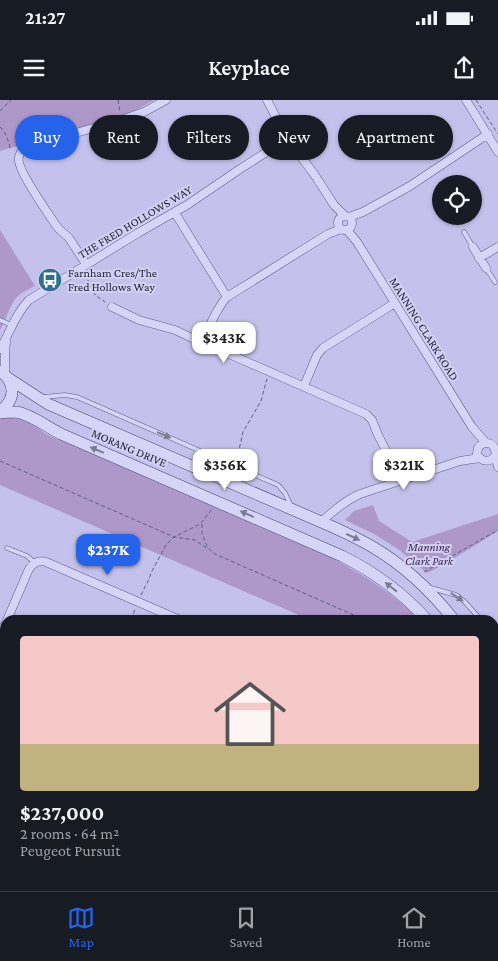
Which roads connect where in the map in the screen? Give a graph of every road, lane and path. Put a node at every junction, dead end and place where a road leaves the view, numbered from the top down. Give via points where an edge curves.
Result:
1 (10, 100) edge
2 (118, 100) edge
3 (166, 100) edge
4 (267, 100) edge
5 (466, 100) edge
6 (476, 100) edge
7 (0, 111) edge
8 (120, 115) edge
9 (135, 115) edge
10 (275, 115) edge
11 (0, 127) edge
12 (89, 129) edge
13 (0, 132) edge
14 (5, 132) junction
15 (488, 134) junction
16 (498, 134) edge
17 (10, 148) dead end
18 (498, 152) edge
19 (259, 158) edge
20 (304, 160) edge
21 (175, 212) junction
22 (345, 223) junction
23 (464, 232) dead end
24 (498, 247) edge
25 (473, 248) joint
26 (480, 258) junction
27 (83, 266) junction
28 (486, 268) joint
29 (495, 282) dead end
30 (227, 297) junction
31 (395, 304) junction
32 (112, 307) joint
33 (0, 320) edge
34 (12, 325) junction
35 (3, 338) edge
36 (208, 338) junction
37 (0, 349) edge
38 (4, 375) edge
39 (304, 386) junction
40 (36, 397) junction
41 (0, 412) edge
42 (480, 450) junction
43 (495, 452) edge
44 (0, 461) edge
45 (498, 467) edge
46 (498, 471) edge
47 (399, 481) junction
48 (340, 506) junction
49 (293, 510) junction
50 (202, 522) dead end
51 (321, 522) junction
52 (333, 528) junction
53 (498, 530) edge
54 (207, 547) junction
55 (7, 548) dead end
56 (35, 563) junction
57 (424, 572) dead end
58 (426, 588) junction
59 (9, 615) edge
60 (168, 615) edge
61 (353, 615) edge
62 (422, 615) edge
63 (450, 615) edge
64 (477, 615) edge

1 - 7 path
2 - 8 path
3 - 9 street
4 - 10 street, MANNING CLARK ROAD
5 - 15 street
6 - 16 path
11 - 14 path
12 - 27 street via 31,146 18,157 22,172 55,224 69,238
13 - 14 path
14 - 17 path
15 - 18 street
15 - 22 street via 410,186
19 - 21 street, THE FRED HOLLOWS WAY
20 - 22 street, MANNING CLARK ROAD
21 - 27 street, THE FRED HOLLOWS WAY
21 - 30 street
22 - 30 street
22 - 31 street, MANNING CLARK ROAD
23 - 25 lane
24 - 26 street
25 - 26 street
26 - 28 street
27 - 32 path via 95,295
27 - 34 street, THE FRED HOLLOWS WAY via 29,300
28 - 29 lane
30 - 36 street via 219,306
31 - 39 street via 323,348
31 - 42 street, MANNING CLARK ROAD via 472,427
32 - 36 street via 192,338
33 - 34 lane
34 - 35 street, THE FRED HOLLOWS WAY
35 - 37 street, THE FRED HOLLOWS WAY
35 - 38 street, THE FRED HOLLOWS WAY
36 - 39 street via 213,346
38 - 40 main road, MORANG DRIVE
38 - 41 main road via 12,392 11,399
39 - 47 street via 370,417
40 - 49 main road, MORANG DRIVE
40 -> 49 lane via 77,397 260,477 282,488
62 -> 41 main road, MORANG DRIVE via 392,587 342,556 61,434 32,417
42 - 43 street via 490,444
42 - 43 street via 483,460
42 - 47 street via 460,461
43 - 45 street
43 - 46 street
44 - 54 path via 174,537 190,538
47 - 48 street via 360,494
48 - 51 street
48 - 52 street
49 - 51 main road, MORANG DRIVE
50 - 54 path
51 - 52 main road, MORANG DRIVE
52 -> 58 main road, MORANG DRIVE via 394,560
53 - 57 path
54 - 61 path via 216,554
55 - 56 lane
56 - 59 street via 29,569
56 - 60 street via 46,562
58 - 63 main road, MORANG DRIVE
58 -> 64 lane, MORANG DRIVE via 456,595

